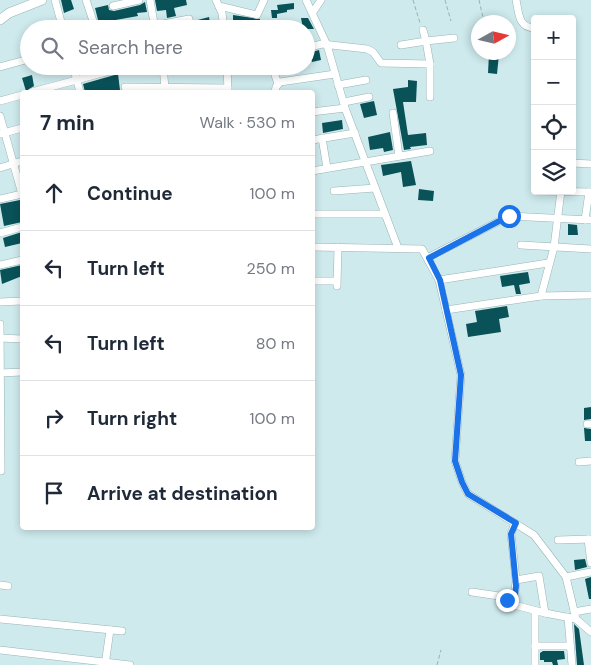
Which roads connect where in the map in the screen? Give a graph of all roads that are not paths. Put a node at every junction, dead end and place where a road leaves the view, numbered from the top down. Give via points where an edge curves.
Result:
1 (42, 0) edge
2 (55, 0) edge
3 (86, 0) edge
4 (139, 0) edge
5 (150, 0) edge
6 (264, 0) edge
7 (306, 0) edge
8 (321, 0) edge
9 (516, 0) edge
10 (218, 3) edge
11 (113, 6) dead end
12 (0, 11) edge
13 (313, 12) junction
14 (10, 13) junction
15 (189, 19) dead end
16 (0, 20) edge
17 (61, 20) edge
18 (93, 20) edge
19 (154, 20) edge
20 (185, 20) edge
21 (222, 20) edge
22 (531, 27) edge
23 (423, 30) road end
24 (454, 38) dead end
25 (426, 41) junction
26 (327, 45) junction
27 (401, 45) dead end
28 (315, 46) edge
29 (20, 61) edge
30 (430, 64) junction
31 (0, 67) edge
32 (334, 74) junction
33 (76, 75) edge
34 (95, 75) edge
35 (164, 75) edge
36 (227, 75) edge
37 (275, 75) edge
38 (77, 80) junction
39 (366, 80) dead end
40 (278, 84) junction
41 (338, 84) junction
42 (125, 87) dead end
43 (165, 88) junction
44 (40, 90) edge
45 (80, 90) edge
46 (182, 90) edge
47 (228, 90) edge
48 (276, 90) edge
49 (20, 96) edge
50 (369, 97) dead end
51 (430, 97) dead end
52 (0, 101) edge
53 (345, 105) junction
54 (315, 111) edge
55 (393, 113) dead end
56 (0, 116) edge
57 (20, 128) edge
58 (355, 132) junction
59 (2, 133) edge
60 (322, 138) junction
61 (315, 139) edge
62 (430, 151) dead end
63 (399, 156) junction
64 (20, 162) edge
65 (365, 162) junction
66 (13, 164) junction
67 (576, 164) edge
68 (591, 164) edge
69 (0, 168) edge
70 (327, 168) junction
71 (315, 170) edge
72 (20, 187) edge
73 (375, 188) junction
74 (334, 191) dead end
75 (576, 192) edge
76 (590, 192) edge
77 (20, 195) edge
78 (560, 195) edge
79 (0, 200) edge
80 (315, 214) edge
81 (385, 214) junction
82 (556, 218) junction
83 (588, 220) edge
84 (20, 228) edge
85 (0, 233) edge
86 (521, 245) dead end
87 (315, 247) edge
88 (338, 247) junction
89 (554, 247) junction
90 (398, 248) junction
91 (591, 249) edge
92 (429, 258) junction
93 (20, 260) edge
94 (548, 263) junction
95 (0, 265) edge
96 (440, 280) junction
97 (315, 281) edge
98 (591, 295) edge
99 (541, 296) junction
100 (20, 301) edge
101 (0, 302) edge
102 (446, 310) junction
103 (0, 324) edge
104 (0, 338) edge
105 (20, 338) edge
106 (20, 372) edge
107 (0, 373) edge
108 (0, 426) edge
109 (1, 457) edge
110 (591, 461) edge
111 (579, 462) dead end
112 (1, 471) dead end
113 (516, 523) junction
114 (590, 539) edge
115 (558, 540) dead end
116 (591, 563) edge
117 (591, 572) edge
118 (566, 577) junction
119 (516, 580) junction
120 (472, 592) dead end
121 (514, 604) junction
122 (591, 609) edge
123 (535, 612) junction
124 (545, 613) junction
125 (573, 616) junction
126 (0, 619) edge
127 (110, 630) junction
128 (122, 631) dead end
129 (591, 632) edge
130 (535, 646) junction
131 (569, 646) junction
132 (0, 650) edge
133 (105, 663) edge
134 (130, 665) edge
135 (535, 665) edge
136 (572, 665) edge

1 - 14 street
2 - 17 street
3 - 18 street
4 - 11 street
5 - 19 street
6 - 10 street via 257,15
7 - 13 street
8 - 13 street
9 - 22 street via 520,19 524,25
10 - 21 street
12 - 14 street
13 - 26 street
14 - 16 street
15 - 20 street
23 - 25 street
24 - 25 street
25 - 27 street
25 - 30 street
26 - 28 street
26 - 30 street via 371,50 383,64
26 - 32 street
29 - 31 street
30 - 51 street
32 - 40 street
32 - 41 street
33 - 38 street
34 - 38 street
35 - 43 street
36 - 47 street
37 - 40 street
38 - 44 street
38 - 45 street
39 - 41 street
40 - 48 street
41 - 53 street
42 - 43 street
43 - 46 street
46 - 47 street
49 - 52 street
50 - 53 street
53 - 54 street
53 - 58 street
55 - 63 street
56 - 59 street
57 - 59 street
58 - 60 street
58 - 65 street
59 - 66 street
60 - 61 street
60 - 70 street
62 - 63 street
63 - 65 street
64 - 66 street
65 - 70 street
65 - 73 street
66 - 69 street
66 - 72 street
67 - 68 street
70 - 71 street
73 - 74 street
73 - 81 street
75 - 76 street
76 - 83 street
77 - 79 street
78 - 82 street
80 - 81 street
81 - 90 street
82 - 83 street
82 - 89 street
82 - 92 street via 509,216
84 - 85 street
86 - 89 street
87 - 88 street
88 - 90 street
88 - 97 street via 336,283
89 - 91 street
89 - 94 street
90 - 92 street via 422,249
92 - 96 street
93 - 95 street
94 - 96 street
94 - 99 street
96 - 102 street
98 - 99 street
99 - 102 street
100 - 101 street
102 - 113 street via 461,375 455,461 468,494
103 - 104 street
104 - 105 street
104 - 107 street
106 - 107 street
107 - 108 street
108 - 109 street
109 - 112 street
110 - 111 street
113 - 118 street via 541,542
113 - 119 street via 511,534
114 - 115 street
114 - 116 street
117 - 118 street
118 - 125 street
119 - 121 street
119 - 124 street via 539,576
120 - 121 street via 499,596
121 - 123 street
122 - 125 street
123 - 124 street
123 - 130 street
124 - 125 street
125 - 129 street
125 - 131 street
126 - 127 street
127 - 128 street
127 - 133 street
130 - 131 street
130 - 135 street
131 - 136 street
132 - 133 street
133 - 134 street

